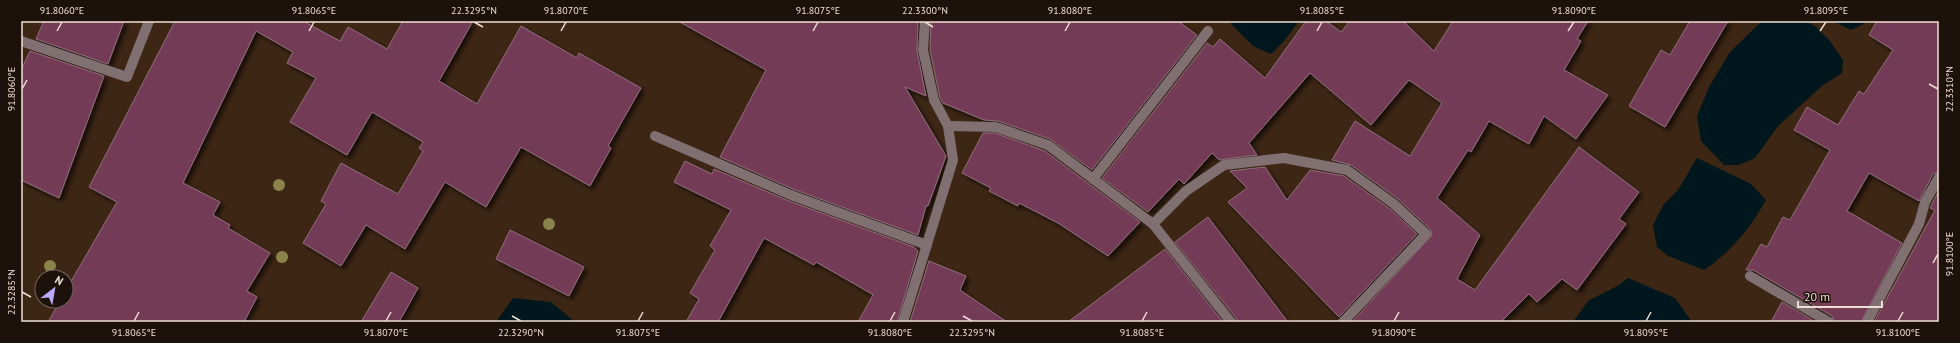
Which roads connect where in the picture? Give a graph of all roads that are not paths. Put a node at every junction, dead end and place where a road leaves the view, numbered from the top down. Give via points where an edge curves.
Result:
1 (149, 21) edge
2 (925, 21) edge
3 (1208, 31) dead end
4 (21, 41) edge
5 (948, 126) junction
6 (655, 136) dead end
7 (1939, 177) edge
8 (1093, 179) junction
9 (1153, 224) junction
10 (927, 245) junction
11 (1750, 276) dead end
12 (903, 322) edge
13 (1231, 322) edge
14 (1342, 322) edge
15 (1829, 322) edge
16 (1867, 322) edge

1 - 4 street via 127,77
2 - 5 street via 923,50 934,100
3 - 8 street
5 - 8 street via 996,127 1048,145
5 - 10 street via 953,160
6 - 10 street via 791,195
7 - 16 street via 1925,202 1919,224
8 - 9 street
9 - 13 street
9 - 14 street via 1186,191 1224,165 1284,158 1347,170 1394,204 1426,234
10 - 12 street
11 - 15 street

